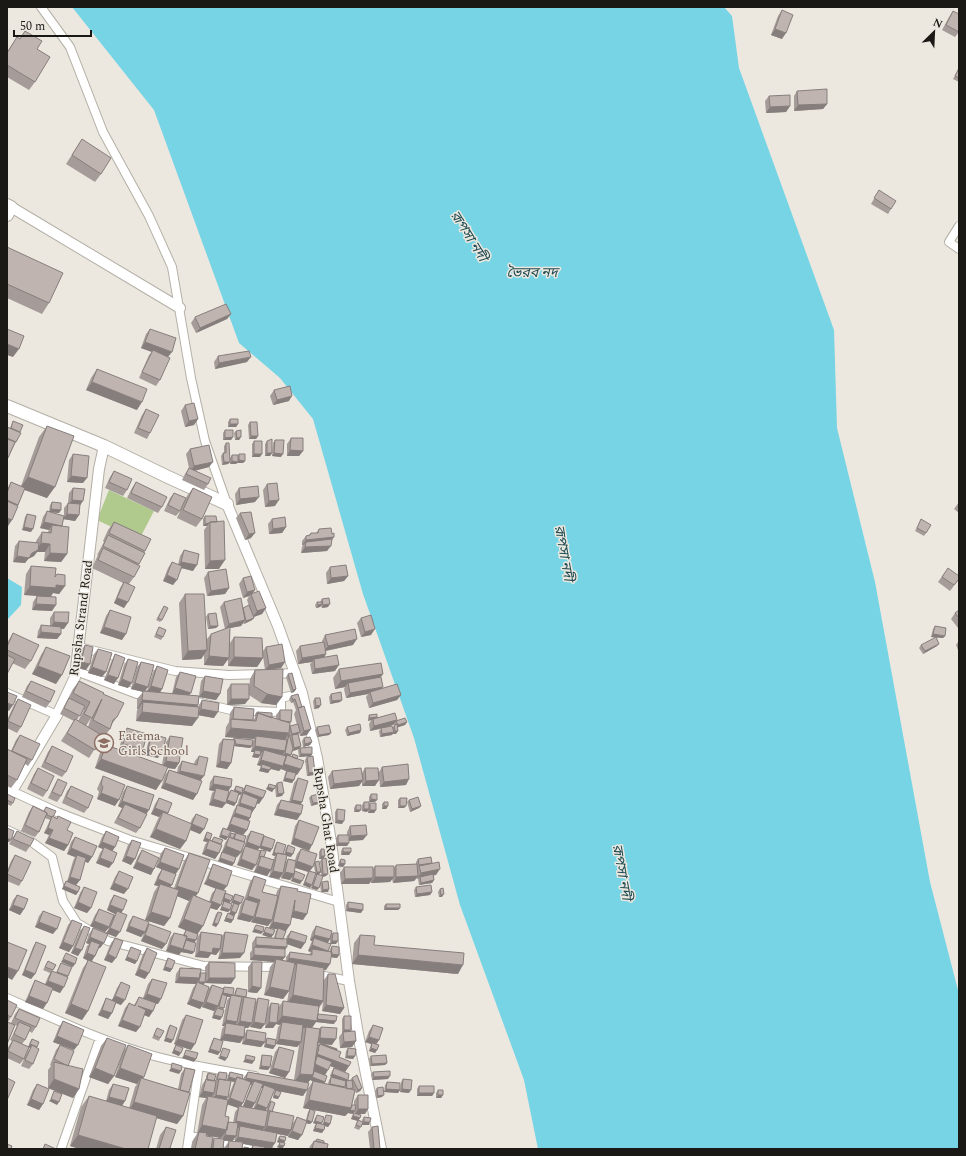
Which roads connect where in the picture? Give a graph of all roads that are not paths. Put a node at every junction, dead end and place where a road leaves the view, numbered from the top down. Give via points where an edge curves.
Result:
1 (41, 7) edge
2 (8, 209) edge
3 (959, 226) edge
4 (959, 249) edge
5 (180, 308) junction
6 (7, 406) edge
7 (104, 446) junction
8 (227, 504) junction
9 (78, 647) junction
10 (76, 671) junction
11 (296, 673) junction
12 (7, 693) edge
13 (302, 693) junction
14 (160, 697) edge
15 (182, 700) edge
16 (57, 715) junction
17 (9, 793) edge
18 (7, 830) edge
19 (339, 902) junction
20 (288, 968) edge
21 (304, 971) edge
22 (349, 981) junction
23 (7, 998) edge
24 (100, 1038) junction
25 (199, 1066) junction
26 (260, 1077) edge
27 (189, 1136) junction
28 (61, 1149) edge
29 (187, 1149) edge
30 (261, 1149) edge
31 (381, 1149) edge

1 - 5 street via 70,47 102,132 152,222 172,267
2 - 5 street
3 - 4 street via 949,242
5 - 8 street via 191,378 205,441
6 - 7 main road
7 - 8 main road
7 - 9 street, Rupsha Strand Road via 98,469
8 - 11 street, Rupsha Ghat Road
9 - 10 street, Rupsha Strand Road
9 - 11 street via 175,671 229,675
10 - 14 street via 137,694
10 - 16 street, Rupsha Strand Road
11 - 13 street, Rupsha Ghat Road
12 - 16 street
13 - 15 street via 281,698 281,712 231,710 197,701
13 - 19 street, Rupsha Ghat Road via 317,758
16 - 17 street, Rupsha Strand Road
17 - 19 street via 130,840
18 - 20 street via 29,840 52,857 62,901 77,923 108,941 204,966
19 - 22 street, Rupsha Ghat Road
21 - 22 street
22 - 31 street, Rupsha Ghat Road via 367,1098
23 - 24 street
24 - 25 street via 154,1056
24 - 28 street
25 - 26 street
25 - 27 street
27 - 29 street
27 - 30 street

